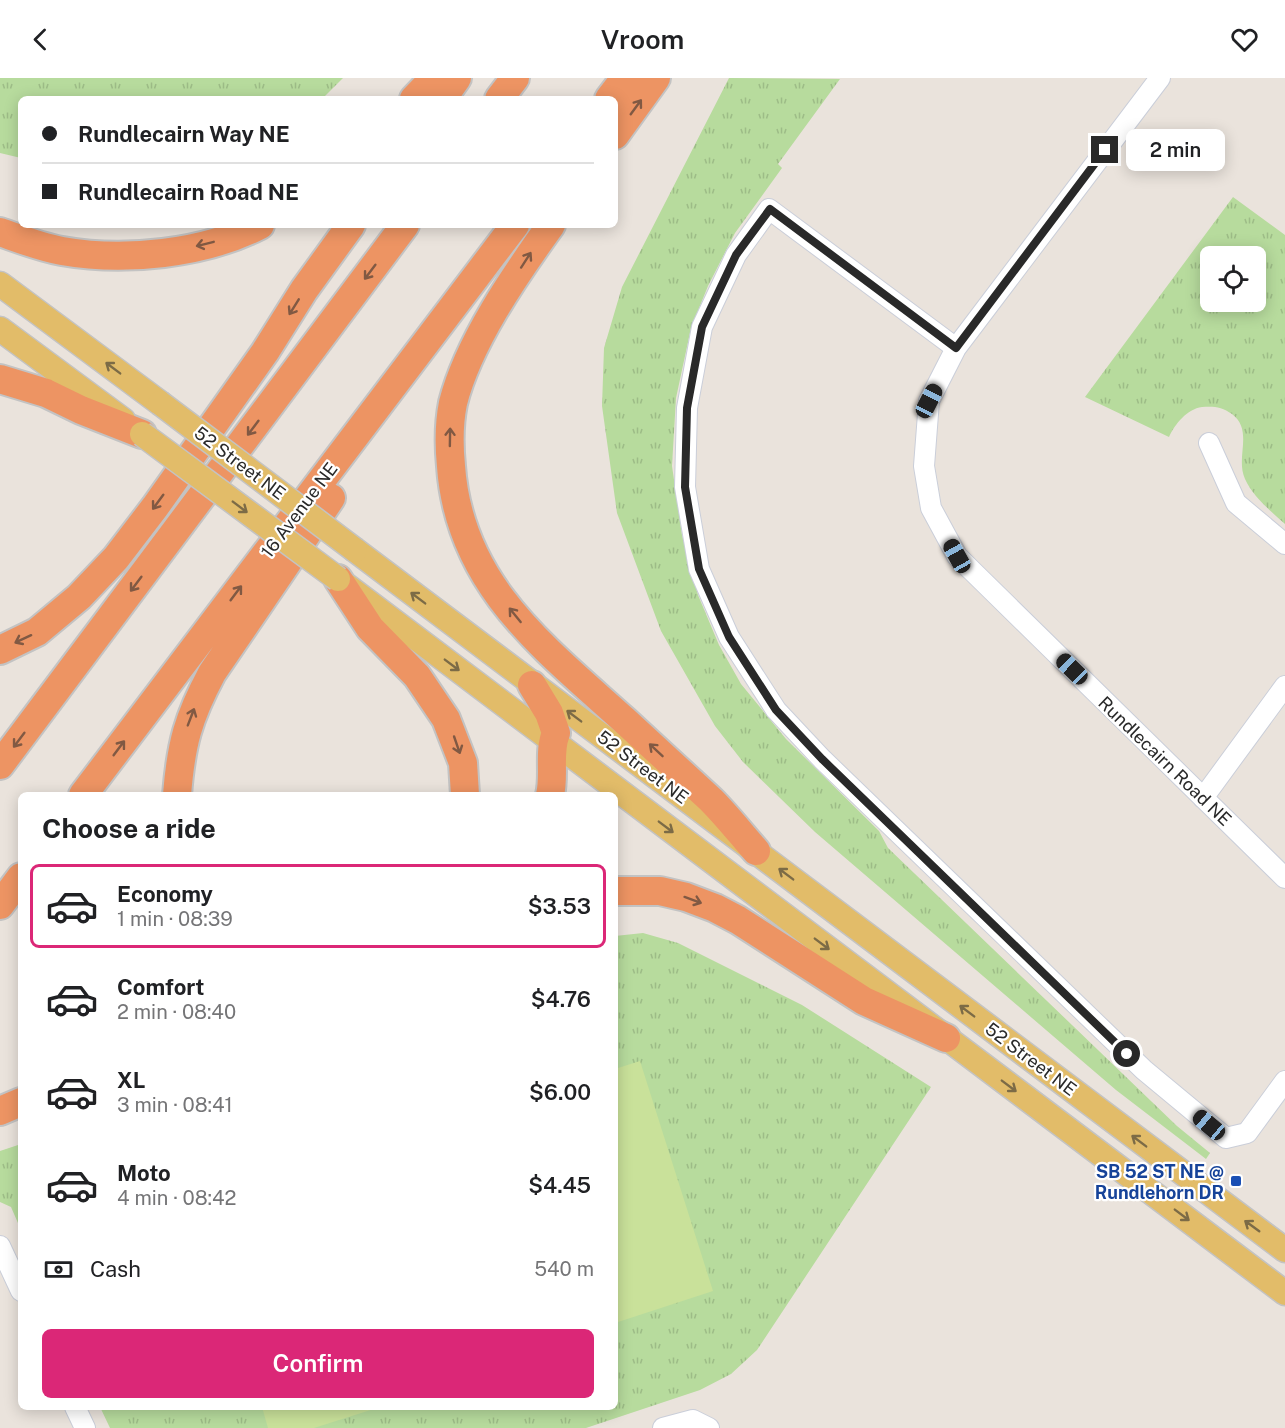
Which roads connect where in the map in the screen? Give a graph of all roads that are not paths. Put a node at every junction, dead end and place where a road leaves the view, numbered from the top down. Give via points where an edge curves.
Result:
1 (434, 78) edge
2 (458, 78) edge
3 (515, 78) edge
4 (625, 78) edge
5 (656, 78) edge
6 (1160, 78) edge
7 (417, 96) edge
8 (444, 96) edge
9 (501, 96) edge
10 (611, 96) edge
11 (618, 131) edge
12 (252, 228) edge
13 (349, 228) edge
14 (403, 228) edge
15 (514, 228) edge
16 (514, 228) edge
17 (549, 228) edge
18 (0, 232) edge
19 (0, 284) edge
20 (0, 328) edge
21 (956, 348) junction
22 (0, 380) edge
23 (142, 434) junction
24 (1209, 443) dead end
25 (1285, 544) edge
26 (338, 579) junction
27 (0, 650) edge
28 (532, 685) junction
29 (1285, 686) edge
30 (552, 741) junction
31 (0, 765) edge
32 (85, 792) edge
33 (177, 792) edge
34 (465, 792) edge
35 (551, 792) edge
36 (1203, 798) junction
37 (756, 851) junction
38 (1285, 878) edge
39 (18, 882) edge
40 (618, 891) edge
41 (0, 905) edge
42 (946, 1038) junction
43 (1285, 1081) edge
44 (18, 1103) edge
45 (0, 1111) edge
46 (0, 1246) edge
47 (1285, 1250) edge
48 (18, 1285) edge
49 (1285, 1293) edge
50 (76, 1410) edge
51 (85, 1428) edge
52 (663, 1428) edge
53 (709, 1428) edge

1 - 7 highway
2 - 8 highway
3 - 9 highway
4 - 10 highway
11 -> 5 highway
6 - 21 street, Rundlecairn Road NE
12 -> 18 highway via 222,240 156,254 62,251
13 -> 27 highway via 266,352 116,558 37,633
14 -> 31 highway
32 -> 15 highway, 16 Avenue NE
33 -> 16 highway via 188,725 212,673
37 -> 17 highway via 712,802 537,642 481,569 458,516 450,461 453,404 478,340
28 -> 19 main road, 52 Street NE, bridge
20 - 23 main road, 52 Street NE
21 - 36 street, Rundlecairn Road NE via 929,401 924,466 931,508 957,556
21 - 43 street via 770,209 736,255 702,327 687,408 685,487 699,569 729,637 776,710 822,759 1144,1070 1226,1138 1246,1132
22 - 23 highway via 46,393
23 -> 26 main road, 52 Street NE, bridge
24 - 25 street via 1236,502
26 -> 30 main road, 52 Street NE
26 -> 34 highway via 370,628 417,676 446,719 463,763
28 - 30 highway via 549,713 556,733
37 -> 28 main road, 52 Street NE
29 - 36 street
30 - 35 highway
30 -> 42 main road, 52 Street NE
36 - 38 street, Rundlecairn Road NE
47 -> 37 main road, 52 Street NE
39 - 41 highway
40 -> 42 highway via 660,891 715,908 864,1001
42 -> 49 main road, 52 Street NE
44 - 45 highway
46 - 48 street
50 - 51 street
52 - 53 street via 693,1420

